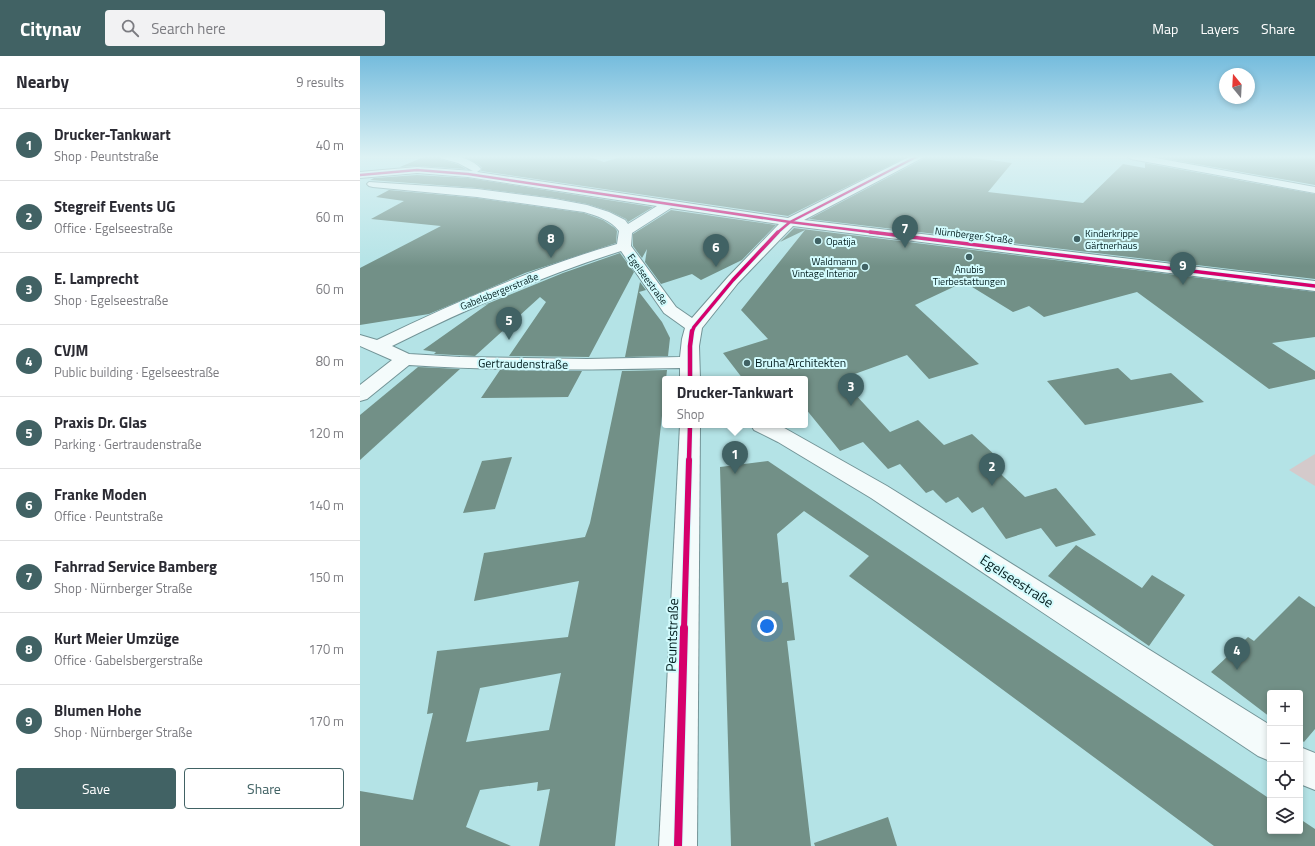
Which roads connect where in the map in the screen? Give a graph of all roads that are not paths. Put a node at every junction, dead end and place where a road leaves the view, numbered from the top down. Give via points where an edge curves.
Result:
1 (476, 193) edge
2 (594, 193) edge
3 (845, 193) edge
4 (667, 204) junction
5 (821, 205) junction
6 (790, 222) junction
7 (852, 229) junction
8 (625, 238) junction
9 (1315, 286) edge
10 (694, 327) junction
11 (360, 340) edge
12 (378, 346) junction
13 (405, 359) junction
14 (690, 371) edge
15 (360, 395) edge
16 (690, 428) edge
17 (767, 428) edge
18 (1267, 742) edge
19 (1303, 766) edge
20 (1315, 773) edge
21 (678, 846) edge

1 - 8 street, Egelseestraße via 587,209 620,223
2 - 4 street, Nürnberger Straße
3 - 5 street
4 - 6 street, Nürnberger Straße
4 - 8 street, Gabelsbergerstraße
5 - 6 street
5 - 7 street, Nürnberger Straße via 825,214 833,221
6 - 7 street, Nürnberger Straße
6 - 10 street via 732,280
7 - 9 street, Nürnberger Straße
8 - 10 street, Egelseestraße via 670,310
8 - 12 street, Gabelsbergerstraße via 423,323
10 - 14 street via 689,341
11 - 12 street, Gertraudenstraße
12 - 13 street, Gertraudenstraße
13 - 14 street, Gertraudenstraße
13 - 15 street
16 - 21 street, Peuntstraße
17 - 18 street, Egelseestraße via 879,492
19 - 20 street

